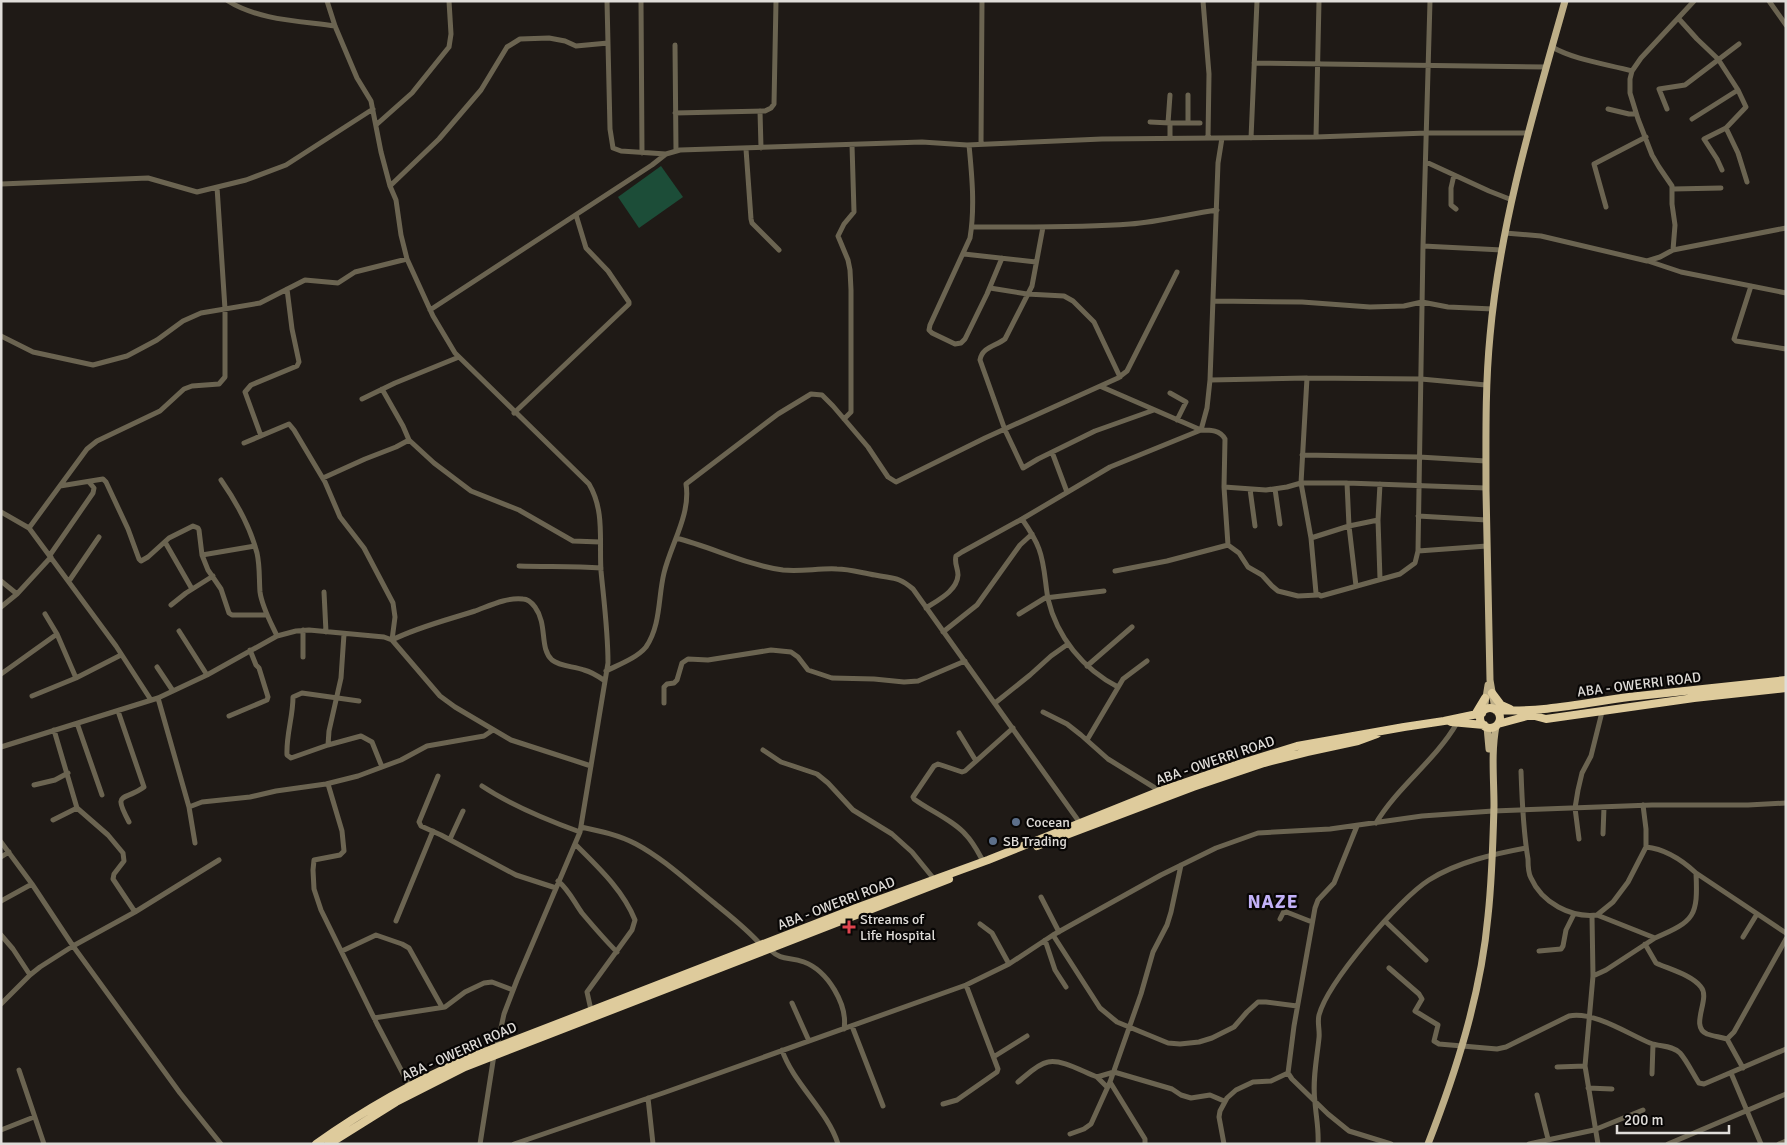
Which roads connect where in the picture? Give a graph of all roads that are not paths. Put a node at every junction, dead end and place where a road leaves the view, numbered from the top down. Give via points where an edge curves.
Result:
1 (228, 1) edge
2 (327, 1) edge
3 (449, 1) edge
4 (607, 1) edge
5 (641, 1) edge
6 (776, 1) edge
7 (982, 1) edge
8 (1203, 1) edge
9 (1257, 1) edge
10 (1319, 1) edge
11 (1430, 1) edge
12 (1565, 1) edge
13 (1694, 1) edge
14 (1769, 1) edge
15 (1679, 19) junction
16 (1786, 25) edge
17 (335, 26) junction
18 (608, 42) junction
19 (675, 44) dead end
20 (1739, 44) dead end
21 (1552, 47) junction
22 (1718, 59) junction
23 (1254, 63) junction
24 (1317, 64) junction
25 (1428, 66) junction
26 (1546, 67) junction
27 (1632, 71) junction
28 (1738, 90) junction
29 (1170, 95) dead end
30 (1188, 95) dead end
31 (373, 109) junction
32 (1608, 109) dead end
33 (1667, 109) dead end
34 (760, 111) junction
35 (675, 113) junction
36 (1636, 114) junction
37 (1692, 119) dead end
38 (1150, 122) dead end
39 (1169, 123) junction
40 (1188, 123) junction
41 (1200, 123) dead end
42 (376, 125) junction
43 (1726, 128) junction
44 (1427, 133) junction
45 (1528, 133) junction
46 (1646, 136) junction
47 (1316, 137) junction
48 (1170, 138) junction
49 (1208, 138) junction
50 (1222, 138) junction
51 (1251, 138) junction
52 (981, 144) junction
53 (852, 145) junction
54 (970, 145) junction
55 (761, 148) junction
56 (746, 149) junction
57 (676, 151) junction
58 (642, 153) junction
59 (666, 154) junction
60 (1426, 162) junction
61 (1722, 170) dead end
62 (1454, 175) junction
63 (1746, 182) dead end
64 (1, 184) edge
65 (390, 186) junction
66 (217, 187) junction
67 (1721, 188) dead end
68 (1673, 189) junction
69 (1512, 200) junction
70 (1606, 207) dead end
71 (1456, 209) dead end
72 (1217, 210) junction
73 (576, 215) junction
74 (972, 227) junction
75 (1043, 227) junction
76 (1786, 228) edge
77 (1506, 232) junction
78 (1423, 246) junction
79 (779, 250) dead end
80 (1502, 250) junction
81 (1673, 250) junction
82 (964, 254) junction
83 (1002, 258) junction
84 (407, 259) junction
85 (1647, 261) junction
86 (1036, 262) junction
87 (1177, 272) dead end
88 (1751, 286) junction
89 (990, 288) junction
90 (287, 289) junction
91 (1786, 293) edge
92 (1027, 294) junction
93 (1214, 301) junction
94 (1422, 302) junction
95 (225, 309) junction
96 (1493, 309) junction
97 (430, 310) junction
98 (1, 336) edge
99 (1786, 349) edge
100 (459, 357) junction
101 (1120, 377) junction
102 (1307, 378) junction
103 (1421, 379) junction
104 (1210, 380) junction
105 (1486, 385) junction
106 (1102, 387) junction
107 (382, 389) junction
108 (1170, 393) dead end
109 (362, 398) dead end
110 (1154, 410) junction
111 (514, 413) junction
112 (844, 419) junction
113 (1177, 420) junction
114 (1005, 430) junction
115 (1201, 430) junction
116 (261, 436) junction
117 (409, 440) junction
118 (244, 443) dead end
119 (1052, 452) junction
120 (1302, 455) junction
121 (1419, 457) junction
122 (1486, 461) junction
123 (323, 478) junction
124 (221, 480) dead end
125 (89, 482) junction
126 (1301, 483) junction
127 (1347, 483) junction
128 (1380, 484) junction
129 (1418, 485) junction
130 (60, 486) junction
131 (1224, 487) junction
132 (1486, 488) junction
133 (1275, 489) junction
134 (1250, 490) junction
135 (1067, 492) junction
136 (1, 512) edge
137 (1418, 516) junction
138 (1022, 519) junction
139 (1378, 520) junction
140 (1487, 520) junction
141 (1280, 524) dead end
142 (1255, 526) dead end
143 (1349, 526) junction
144 (29, 528) junction
145 (1032, 534) junction
146 (99, 537) dead end
147 (676, 538) junction
148 (1311, 538) junction
149 (165, 542) junction
150 (600, 542) junction
151 (1228, 545) junction
152 (254, 546) junction
153 (1487, 546) junction
154 (1418, 551) junction
155 (202, 555) junction
156 (51, 556) junction
157 (519, 566) dead end
158 (601, 568) junction
159 (1115, 571) dead end
160 (213, 576) junction
161 (1380, 580) junction
162 (1, 581) edge
163 (69, 581) junction
164 (1356, 586) junction
165 (192, 589) junction
166 (1104, 591) dead end
167 (324, 592) dead end
168 (17, 594) junction
169 (1318, 595) junction
170 (1048, 598) junction
171 (171, 605) dead end
172 (1, 607) edge
173 (926, 608) junction
174 (45, 614) dead end
175 (1019, 614) dead end
176 (267, 615) junction
177 (1132, 627) dead end
178 (303, 630) junction
179 (179, 631) dead end
180 (326, 632) junction
181 (943, 632) junction
182 (57, 634) junction
183 (344, 634) junction
184 (277, 636) junction
185 (392, 640) junction
186 (1068, 644) junction
187 (250, 650) junction
188 (122, 654) junction
189 (303, 657) dead end
190 (964, 661) junction
191 (1147, 661) dead end
192 (1087, 666) junction
193 (156, 667) dead end
194 (606, 671) junction
195 (1, 674) edge
196 (207, 675) junction
197 (76, 678) junction
198 (1786, 680) edge
199 (605, 681) junction
200 (1118, 687) junction
201 (1786, 688) edge
202 (173, 691) junction
203 (1489, 695) junction
204 (32, 696) dead end
205 (158, 698) junction
206 (336, 698) junction
207 (151, 700) junction
208 (359, 701) dead end
209 (996, 702) junction
210 (664, 703) dead end
211 (1495, 709) junction
212 (118, 711) junction
213 (1516, 711) junction
214 (1043, 712) dead end
215 (1480, 712) junction
216 (1602, 712) junction
217 (229, 716) dead end
218 (1444, 721) junction
219 (78, 723) junction
220 (1457, 723) junction
221 (1497, 725) junction
222 (1485, 726) junction
223 (1014, 728) junction
224 (54, 730) junction
225 (493, 730) junction
226 (1383, 730) junction
227 (959, 733) dead end
228 (1087, 740) junction
229 (328, 745) junction
230 (1, 747) edge
231 (763, 750) dead end
232 (976, 761) junction
233 (591, 766) junction
234 (382, 767) junction
235 (1494, 771) junction
236 (1521, 771) dead end
237 (68, 773) junction
238 (438, 776) dead end
239 (328, 784) junction
240 (34, 785) dead end
241 (482, 786) dead end
242 (1160, 791) junction
243 (102, 795) dead end
244 (1786, 803) edge
245 (1643, 806) junction
246 (189, 807) junction
247 (1604, 807) junction
248 (77, 808) junction
249 (1576, 808) junction
250 (1523, 810) junction
251 (463, 811) dead end
252 (1494, 811) junction
253 (52, 820) dead end
254 (128, 822) dead end
255 (1080, 823) junction
256 (1376, 824) junction
257 (1357, 826) junction
258 (581, 830) junction
259 (433, 831) junction
260 (1603, 834) dead end
261 (1579, 839) dead end
262 (450, 840) junction
263 (1, 842) edge
264 (195, 843) dead end
265 (576, 845) junction
266 (1646, 847) junction
267 (1526, 848) junction
268 (9, 852) junction
269 (1492, 856) junction
270 (1, 857) edge
271 (219, 860) dead end
272 (983, 861) junction
273 (1181, 865) junction
274 (1696, 873) junction
275 (934, 879) junction
276 (558, 881) junction
277 (32, 884) junction
278 (556, 888) junction
279 (1041, 897) dead end
280 (1, 901) edge
281 (135, 912) junction
282 (1574, 914) junction
283 (1757, 914) junction
284 (1594, 915) junction
285 (1280, 920) dead end
286 (396, 921) dead end
287 (1385, 921) junction
288 (1312, 922) junction
289 (980, 924) dead end
290 (1786, 933) edge
291 (1056, 934) junction
292 (1, 935) edge
293 (1743, 937) dead end
294 (1655, 938) junction
295 (1786, 939) edge
296 (1045, 940) junction
297 (1644, 944) junction
298 (73, 946) junction
299 (765, 947) junction
300 (342, 951) junction
301 (1539, 951) dead end
302 (616, 952) junction
303 (1426, 960) dead end
304 (1009, 964) junction
305 (1390, 968) dead end
306 (30, 975) junction
307 (1593, 976) junction
308 (966, 985) junction
309 (1066, 987) dead end
310 (513, 990) junction
311 (792, 1003) dead end
312 (1, 1004) edge
313 (1297, 1006) junction
314 (442, 1008) junction
315 (591, 1010) junction
316 (1590, 1017) junction
317 (374, 1018) junction
318 (852, 1026) junction
319 (1129, 1028) junction
320 (844, 1029) junction
321 (1027, 1036) dead end
322 (1726, 1038) junction
323 (808, 1041) junction
324 (1653, 1044) junction
325 (497, 1046) junction
326 (1461, 1046) junction
327 (1786, 1049) edge
328 (782, 1050) junction
329 (494, 1055) junction
330 (995, 1056) junction
331 (1585, 1066) junction
332 (1557, 1067) dead end
333 (1743, 1068) junction
334 (19, 1070) dead end
335 (1114, 1072) junction
336 (1288, 1073) junction
337 (1731, 1073) junction
338 (1652, 1074) dead end
339 (1097, 1077) junction
340 (1018, 1082) dead end
341 (1108, 1085) junction
342 (410, 1086) junction
343 (1588, 1088) junction
344 (1612, 1089) dead end
345 (1786, 1094) edge
346 (1537, 1095) dead end
347 (648, 1098) junction
348 (1314, 1100) junction
349 (1224, 1101) junction
350 (943, 1104) dead end
351 (883, 1106) dead end
352 (1643, 1110) dead end
353 (1748, 1110) junction
354 (34, 1117) junction
355 (1, 1130) edge
356 (1594, 1130) junction
357 (1070, 1134) dead end
358 (1548, 1139) junction
359 (1786, 1141) edge
360 (44, 1144) edge
361 (220, 1144) edge
362 (316, 1144) edge
363 (329, 1144) edge
364 (480, 1144) edge
365 (514, 1144) edge
366 (653, 1144) edge
367 (838, 1144) edge
368 (1145, 1144) edge
369 (1224, 1144) edge
370 (1318, 1144) edge
371 (1391, 1144) edge
372 (1428, 1144) edge
373 (1529, 1144) edge
374 (1598, 1144) edge
375 (1668, 1144) edge
376 (1761, 1144) edge
377 (1779, 1144) edge

1 - 17 street via 245,11
2 - 17 street
3 - 42 street via 449,47 412,93
4 - 18 street
5 - 58 street
6 - 34 street via 774,104
7 - 52 street
8 - 49 street via 1209,74
9 - 23 street
10 - 24 street
11 - 25 street
12 - 21 main road
13 - 15 street
14 - 16 street
15 - 22 street
15 - 27 street
17 - 31 street
18 - 58 street via 613,148
18 - 65 street via 576,46 550,38 520,39 507,47 481,90 439,139
19 - 35 street
20 - 22 street
21 - 26 main road
21 - 27 street via 1569,56
22 - 28 street
22 - 33 street via 1685,85 1659,89
23 - 24 street
23 - 51 street
24 - 25 street
24 - 47 street
25 - 26 street
25 - 44 street
26 - 45 main road
27 - 36 street via 1630,93
28 - 37 street
28 - 43 street via 1746,107
29 - 39 street
30 - 40 street
31 - 42 street
31 - 66 street via 286,166
32 - 36 street
34 - 35 street
34 - 55 street
35 - 57 street
36 - 46 street
38 - 39 street
39 - 40 street
39 - 48 street
40 - 41 street
42 - 65 street
43 - 61 street via 1704,139
43 - 63 street via 1738,153
44 - 45 street
44 - 47 street
44 - 60 street
45 - 69 main road
46 - 68 street via 1652,155
46 - 70 street via 1594,164
47 - 51 street
48 - 49 street
48 - 52 street
49 - 50 street
50 - 51 street
50 - 72 street
52 - 54 street
53 - 54 street via 922,142
53 - 55 street
53 - 112 street via 854,212 838,236 848,260 851,290 851,412
54 - 74 street
55 - 56 street
56 - 57 street
56 - 79 street via 752,223
57 - 59 street
58 - 59 street
59 - 73 street
60 - 62 street
60 - 78 street
62 - 69 street
62 - 71 street via 1450,193 1451,205
64 - 66 street via 148,178 197,192
65 - 84 street via 396,200
66 - 95 street
67 - 68 street
68 - 81 street
69 - 77 main road
72 - 75 street via 1130,224
72 - 93 street
73 - 97 street
73 - 111 street via 586,248 608,270 629,304
74 - 75 street
74 - 82 street
75 - 86 street
76 - 81 street
77 - 80 main road
77 - 85 street via 1541,236
78 - 80 street
78 - 94 street
80 - 96 main road
81 - 85 street
82 - 83 street
82 - 89 street via 929,330 955,344 961,343
83 - 86 street
83 - 89 street
84 - 90 street via 356,272 338,282 305,280
84 - 97 street
85 - 88 street via 1681,272
86 - 92 street via 1032,286
87 - 101 street via 1127,371
88 - 91 street
88 - 99 street via 1735,340
89 - 92 street
90 - 95 street via 260,303
90 - 116 street via 299,362 297,366 247,388
92 - 101 street via 1064,296 1074,301 1094,322
92 - 114 street via 1005,339 986,349 980,360
93 - 94 street via 1370,307
93 - 104 street
94 - 96 street
94 - 103 street
95 - 98 street via 201,313 127,356 93,365 33,352
95 - 130 street via 226,377 219,384 184,389 160,411 97,441 87,449
96 - 105 main road
97 - 100 street
100 - 107 street
100 - 111 street
101 - 106 street
102 - 103 street
102 - 104 street
102 - 120 street
103 - 105 street
103 - 121 street
104 - 115 street
105 - 122 main road
106 - 110 street
106 - 114 street
107 - 109 street
107 - 117 street
108 - 113 street via 1186,402
110 - 113 street
110 - 119 street via 1095,431
111 - 150 street via 589,484 600,511
112 - 114 street via 888,477 896,482
112 - 147 street via 822,395 811,394 778,414 686,484 688,495
113 - 115 street
114 - 119 street via 1023,468
115 - 131 street via 1214,430 1224,439
115 - 135 street via 1110,467
116 - 118 street
116 - 123 street via 289,424
117 - 123 street
117 - 150 street via 434,463 478,494 519,510 573,541
119 - 135 street
120 - 121 street
120 - 126 street
121 - 122 street
121 - 129 street
122 - 132 main road
123 - 185 street via 340,518 364,548 393,603
124 - 152 street via 246,519
125 - 130 street
125 - 149 street via 103,479 106,482 139,559 144,561
125 - 156 street via 94,488 93,493
126 - 127 street
126 - 133 street
126 - 148 street
127 - 128 street
127 - 143 street
128 - 129 street
128 - 139 street
129 - 132 street
129 - 137 street
130 - 144 street
131 - 134 street
131 - 151 street
132 - 140 main road
133 - 134 street
133 - 141 street
134 - 142 street
135 - 138 street
136 - 144 street
137 - 140 street
137 - 154 street
138 - 145 street
138 - 173 street via 956,556 956,583
139 - 143 street
139 - 161 street
140 - 153 main road
143 - 148 street
143 - 164 street
144 - 156 street
145 - 170 street via 1040,551
145 - 181 street via 977,605
146 - 163 street
147 - 173 street via 784,570 838,569 896,577 913,589
147 - 194 street via 664,573 650,639 641,652
148 - 169 street
149 - 155 street via 196,526
149 - 165 street
150 - 158 street
151 - 159 street
151 - 169 street via 1239,553 1248,567 1278,591 1298,596
152 - 155 street
152 - 176 street via 260,570 260,594
153 - 154 street
153 - 203 main road
154 - 161 street via 1417,560 1408,570
155 - 160 street
156 - 163 street
156 - 168 street
157 - 158 street
158 - 194 street via 608,638
160 - 165 street
160 - 176 street via 229,613
161 - 164 street
162 - 168 street
163 - 188 street
164 - 169 street
165 - 171 street
166 - 170 street
167 - 180 street
168 - 172 street
170 - 175 street
170 - 186 street via 1053,617
173 - 181 street
174 - 182 street
176 - 184 street
177 - 192 street
178 - 180 street
178 - 184 street
178 - 189 street
179 - 196 street
180 - 183 street
181 - 190 street
182 - 195 street
182 - 197 street
183 - 185 street
183 - 206 street
184 - 187 street
185 - 199 street via 412,630 522,598 539,613 544,644 550,658 565,666 586,670
185 - 225 street via 440,696
186 - 192 street
186 - 209 street
187 - 196 street
187 - 217 street via 259,668 267,700
188 - 197 street
188 - 207 street
190 - 209 street
190 - 210 street via 918,681 904,682 832,678 808,670 791,652 771,650 708,660 688,659 682,663 677,680 664,687
191 - 200 street via 1126,676
192 - 200 street
193 - 202 street
194 - 199 street
196 - 202 street
197 - 204 street
198 - 201 highway
198 - 213 highway, ABA - OWERRI ROAD
199 - 233 street
200 - 228 street
201 - 216 highway, ABA - OWERRI ROAD
202 - 205 street
203 - 211 main road
203 - 213 highway
203 - 215 highway
205 - 207 street
205 - 246 street
206 - 208 street
206 - 229 street
206 - 229 street via 302,693 293,697 286,739 287,755 292,758
207 - 212 street
209 - 223 street
211 - 213 highway, ABA - OWERRI ROAD
211 - 215 highway, ABA - OWERRI ROAD
211 - 221 highway via 1500,718
212 - 219 street
212 - 254 street via 144,787 120,801
214 - 228 street via 1067,724
215 - 218 highway, ABA - OWERRI ROAD
215 - 222 highway
216 - 221 highway, ABA - OWERRI ROAD via 1546,719 1531,716
216 - 249 street via 1591,756 1582,774
218 - 220 highway, ABA - OWERRI ROAD
218 - 226 highway, ABA - OWERRI ROAD
219 - 224 street
219 - 243 street
220 - 222 highway, ABA - OWERRI ROAD
220 - 256 street via 1439,750 1396,795
221 - 222 highway, ABA - OWERRI ROAD
221 - 235 main road via 1492,747
222 - 235 main road
223 - 232 street
223 - 255 street
224 - 230 street
224 - 237 street
225 - 233 street via 510,740
225 - 234 street via 484,736 428,746
226 - 242 highway, ABA - OWERRI ROAD via 1276,751
226 - 299 highway, ABA - OWERRI ROAD via 1358,742 1264,763 1193,787
227 - 232 street
228 - 242 street via 1108,759
229 - 234 street via 366,737 372,742
231 - 275 street via 781,762 817,774 853,810 899,840
232 - 272 street via 962,772 938,764 934,766 913,796 966,834
233 - 258 street
234 - 239 street
235 - 252 main road
236 - 250 street
237 - 240 street
237 - 248 street
238 - 259 street via 419,822
239 - 246 street via 202,802
239 - 300 street via 342,831 344,851 340,856 314,860 314,889
241 - 258 street via 556,824
242 - 255 highway, ABA - OWERRI ROAD
244 - 245 street
245 - 247 street
245 - 266 street
246 - 264 street
247 - 249 street
247 - 260 street
248 - 253 street
248 - 281 street via 123,853 124,860 113,879
249 - 250 street
249 - 261 street
250 - 252 street
250 - 267 street
251 - 262 street
252 - 256 street via 1422,816
252 - 269 main road
255 - 272 highway, ABA - OWERRI ROAD
256 - 257 street
257 - 273 street via 1258,833
257 - 288 street via 1334,883 1318,900
258 - 265 street
258 - 299 street via 613,834 635,844 679,874
259 - 262 street
259 - 286 street
262 - 278 street via 516,875
263 - 268 street
265 - 276 street
265 - 302 street via 605,873 636,920
266 - 274 street via 1662,850
266 - 284 street via 1628,882 1613,902
267 - 269 street
267 - 282 street via 1530,878 1554,904
268 - 270 street
268 - 277 street
269 - 287 street via 1428,881
269 - 326 main road via 1482,962
271 - 281 street
272 - 275 highway, ABA - OWERRI ROAD
273 - 291 street
273 - 319 street via 1167,925 1153,952
274 - 283 street
274 - 294 street via 1695,910 1688,921
275 - 299 highway, ABA - OWERRI ROAD
276 - 278 street
276 - 302 street
277 - 280 street
277 - 298 street
278 - 310 street
279 - 291 street
281 - 298 street
282 - 284 street
282 - 301 street via 1561,949
283 - 290 street
283 - 293 street
284 - 294 street
284 - 307 street
285 - 288 street via 1284,911
287 - 303 street
287 - 348 street via 1349,965 1321,1011
288 - 313 street
289 - 304 street via 992,933
291 - 296 street
291 - 319 street via 1100,1008
292 - 306 street
294 - 297 street
295 - 322 street via 1734,1032
296 - 304 street
296 - 309 street via 1055,970
297 - 307 street
297 - 322 street via 1656,964 1697,982 1704,992 1702,1031
298 - 306 street
298 - 361 street
299 - 315 highway, ABA - OWERRI ROAD
299 - 320 street via 783,959 803,962 822,975 844,1012
299 - 329 highway, ABA - OWERRI ROAD
300 - 314 street via 376,935 402,944 409,948
300 - 317 street
302 - 315 street via 587,992
304 - 308 street
305 - 326 street via 1420,994 1422,1000 1415,1011 1438,1025 1434,1041
306 - 312 street
307 - 316 street
308 - 318 street
308 - 330 street
310 - 314 street via 492,982 484,983
310 - 325 street
311 - 323 street
313 - 319 street via 1258,1002 1234,1027 1199,1042 1168,1043
313 - 336 street
314 - 317 street
315 - 325 highway, ABA - OWERRI ROAD
316 - 324 street
316 - 326 street via 1569,1016 1506,1047
316 - 331 street
317 - 342 street
318 - 320 street
318 - 351 street
319 - 335 street
320 - 323 street
321 - 330 street
322 - 333 street
323 - 328 street
324 - 337 street via 1680,1054 1699,1083
324 - 338 street
325 - 342 highway, ABA - OWERRI ROAD
326 - 372 main road
327 - 333 street
328 - 347 street
328 - 367 street via 787,1064 832,1129
329 - 363 highway, ABA - OWERRI ROAD via 427,1085
329 - 364 street
330 - 350 street via 996,1072 957,1100
331 - 332 street
331 - 343 street
333 - 337 street
334 - 354 street
335 - 339 street
335 - 341 street
335 - 349 street via 1191,1098 1210,1095
336 - 348 street
336 - 349 street via 1271,1081 1253,1082 1236,1090
337 - 353 street
339 - 340 street via 1068,1065 1047,1062
339 - 341 street
341 - 357 street via 1091,1124
341 - 368 street via 1145,1139
342 - 362 highway, ABA - OWERRI ROAD
343 - 344 street
343 - 356 street
345 - 353 street
346 - 358 street
347 - 365 street
347 - 366 street
348 - 370 street
348 - 371 street via 1350,1131
349 - 369 street via 1219,1117
352 - 356 street
353 - 375 street
353 - 376 street
354 - 355 street
354 - 360 street
356 - 358 street
356 - 374 street
358 - 373 street
359 - 377 street

